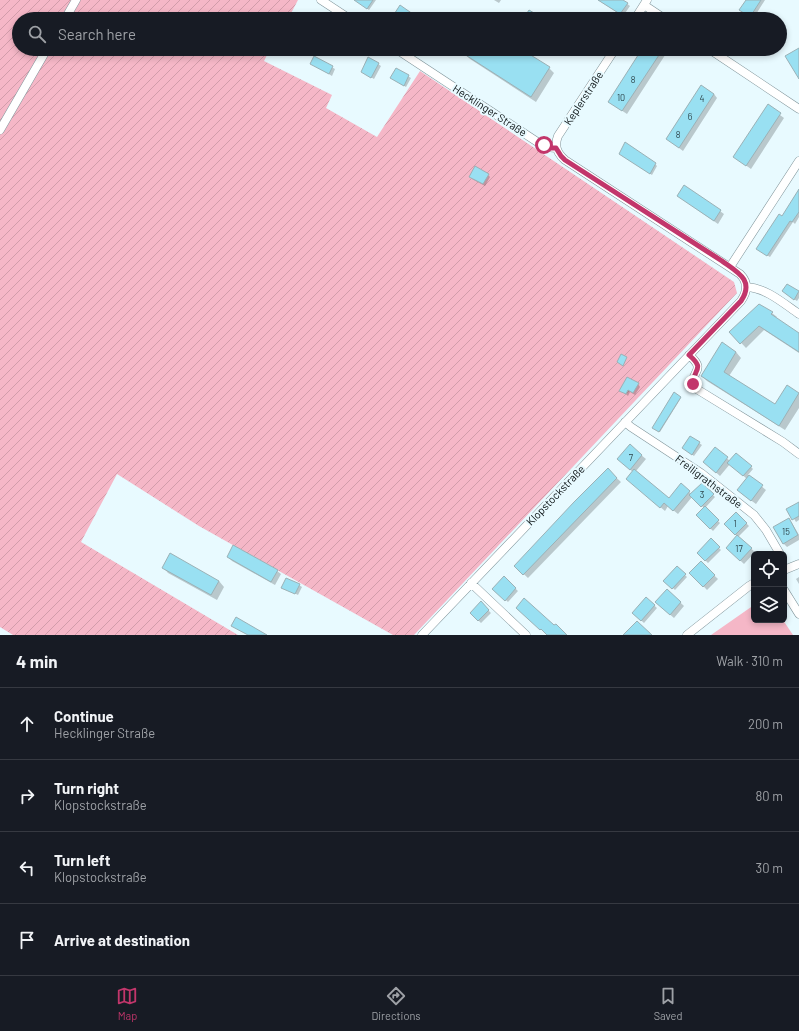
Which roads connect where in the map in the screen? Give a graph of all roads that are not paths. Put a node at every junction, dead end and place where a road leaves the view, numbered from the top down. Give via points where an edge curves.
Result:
1 (76, 0) edge
2 (321, 0) edge
3 (645, 2) edge
4 (69, 12) edge
5 (339, 12) edge
6 (639, 12) edge
7 (656, 12) edge
8 (43, 56) edge
9 (407, 56) edge
10 (610, 56) edge
11 (720, 56) edge
12 (799, 109) edge
13 (0, 130) edge
14 (556, 148) junction
15 (799, 161) edge
16 (730, 267) junction
17 (747, 287) junction
18 (799, 314) edge
19 (689, 355) junction
20 (625, 422) junction
21 (799, 454) edge
22 (778, 551) edge
23 (799, 564) edge
24 (787, 567) edge
25 (471, 583) junction
26 (751, 585) edge
27 (787, 595) edge
28 (799, 614) edge
29 (422, 635) edge
30 (526, 635) edge
31 (687, 635) edge

1 - 4 street
2 - 5 street
3 - 6 street
3 - 7 street
8 - 13 street
9 - 14 street, Hecklinger Straße via 545,147
10 - 14 street, Keplerstraße via 558,136
11 - 12 street
14 - 16 street via 565,160
15 - 16 street
16 - 17 street via 744,278
17 - 18 street via 758,288
17 - 19 street, Klopstockstraße via 741,301
19 - 20 street, Klopstockstraße
19 - 21 street via 698,363 693,380 695,388
20 - 22 street, Freiligrathstraße via 701,472 754,515
20 - 25 street, Klopstockstraße
23 - 24 street
25 - 29 street, Klopstockstraße
25 - 30 street
26 - 31 street
27 - 28 street

